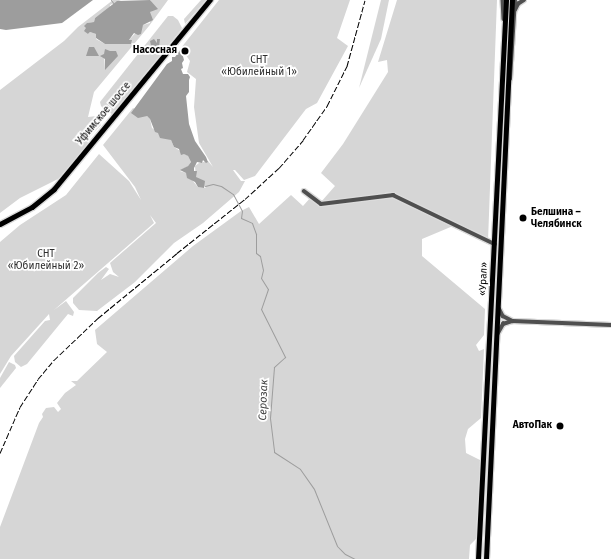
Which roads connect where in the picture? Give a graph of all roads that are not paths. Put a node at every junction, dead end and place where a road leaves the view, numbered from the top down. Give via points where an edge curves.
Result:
1 (210, 0) edge
2 (505, 0) edge
3 (513, 0) edge
4 (524, 0) edge
5 (514, 16) junction
6 (508, 88) junction
7 (304, 191) dead end
8 (0, 224) edge
9 (495, 244) junction
10 (498, 306) junction
11 (513, 321) junction
12 (611, 325) edge
13 (496, 340) junction
14 (478, 559) edge
15 (486, 559) edge

1 - 8 main road, Уфимское шоссе via 54,189 32,207
2 - 9 main road, «Урал»
3 - 5 street
3 - 6 main road, «Урал»
4 - 5 street via 516,7
5 - 6 street
6 - 10 main road, «Урал»
7 - 9 street via 321,204 393,195
9 - 14 main road, «Урал»
10 - 11 street via 502,316
10 - 13 main road, «Урал»
11 - 12 street
11 - 13 street via 500,327
13 - 15 main road, «Урал»

